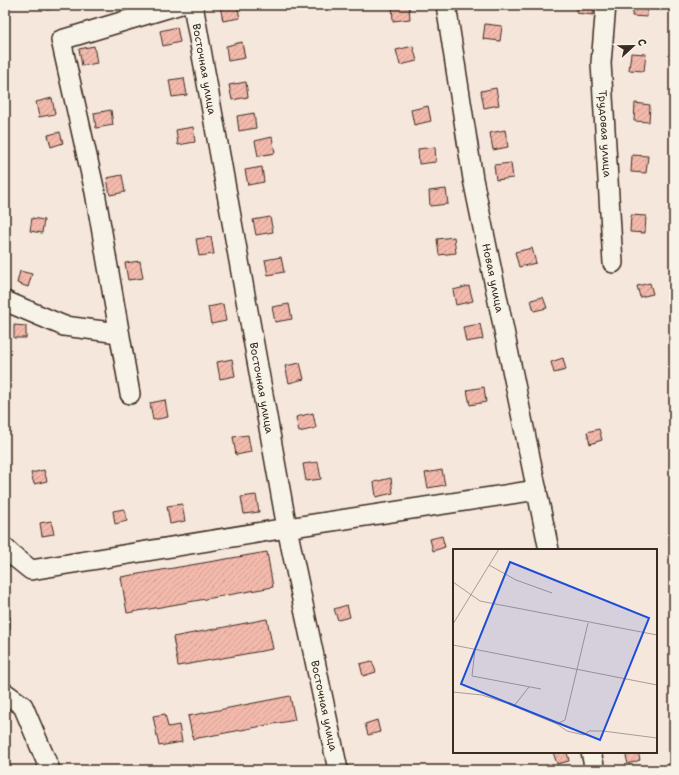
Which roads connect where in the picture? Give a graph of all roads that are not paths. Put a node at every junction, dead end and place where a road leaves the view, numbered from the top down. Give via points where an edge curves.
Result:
1 (178, 5) edge
2 (193, 5) edge
3 (446, 5) edge
4 (606, 5) edge
5 (613, 263) dead end
6 (5, 302) edge
7 (119, 333) junction
8 (130, 394) dead end
9 (537, 490) junction
10 (287, 528) junction
11 (5, 548) edge
12 (549, 549) edge
13 (5, 693) edge
14 (591, 753) edge
15 (50, 770) edge
16 (338, 770) edge
17 (595, 770) edge

1 - 7 street via 61,40 95,192
2 - 10 street, Восточная улица
3 - 9 street, Новая улица via 473,179
4 - 5 street, Трудовая улица via 601,63
6 - 7 street via 64,326
7 - 8 street
9 - 10 street
9 - 12 street, Новая улица
10 - 11 street via 31,570
10 - 16 street, Восточная улица
13 - 15 street via 23,706
14 - 17 street

